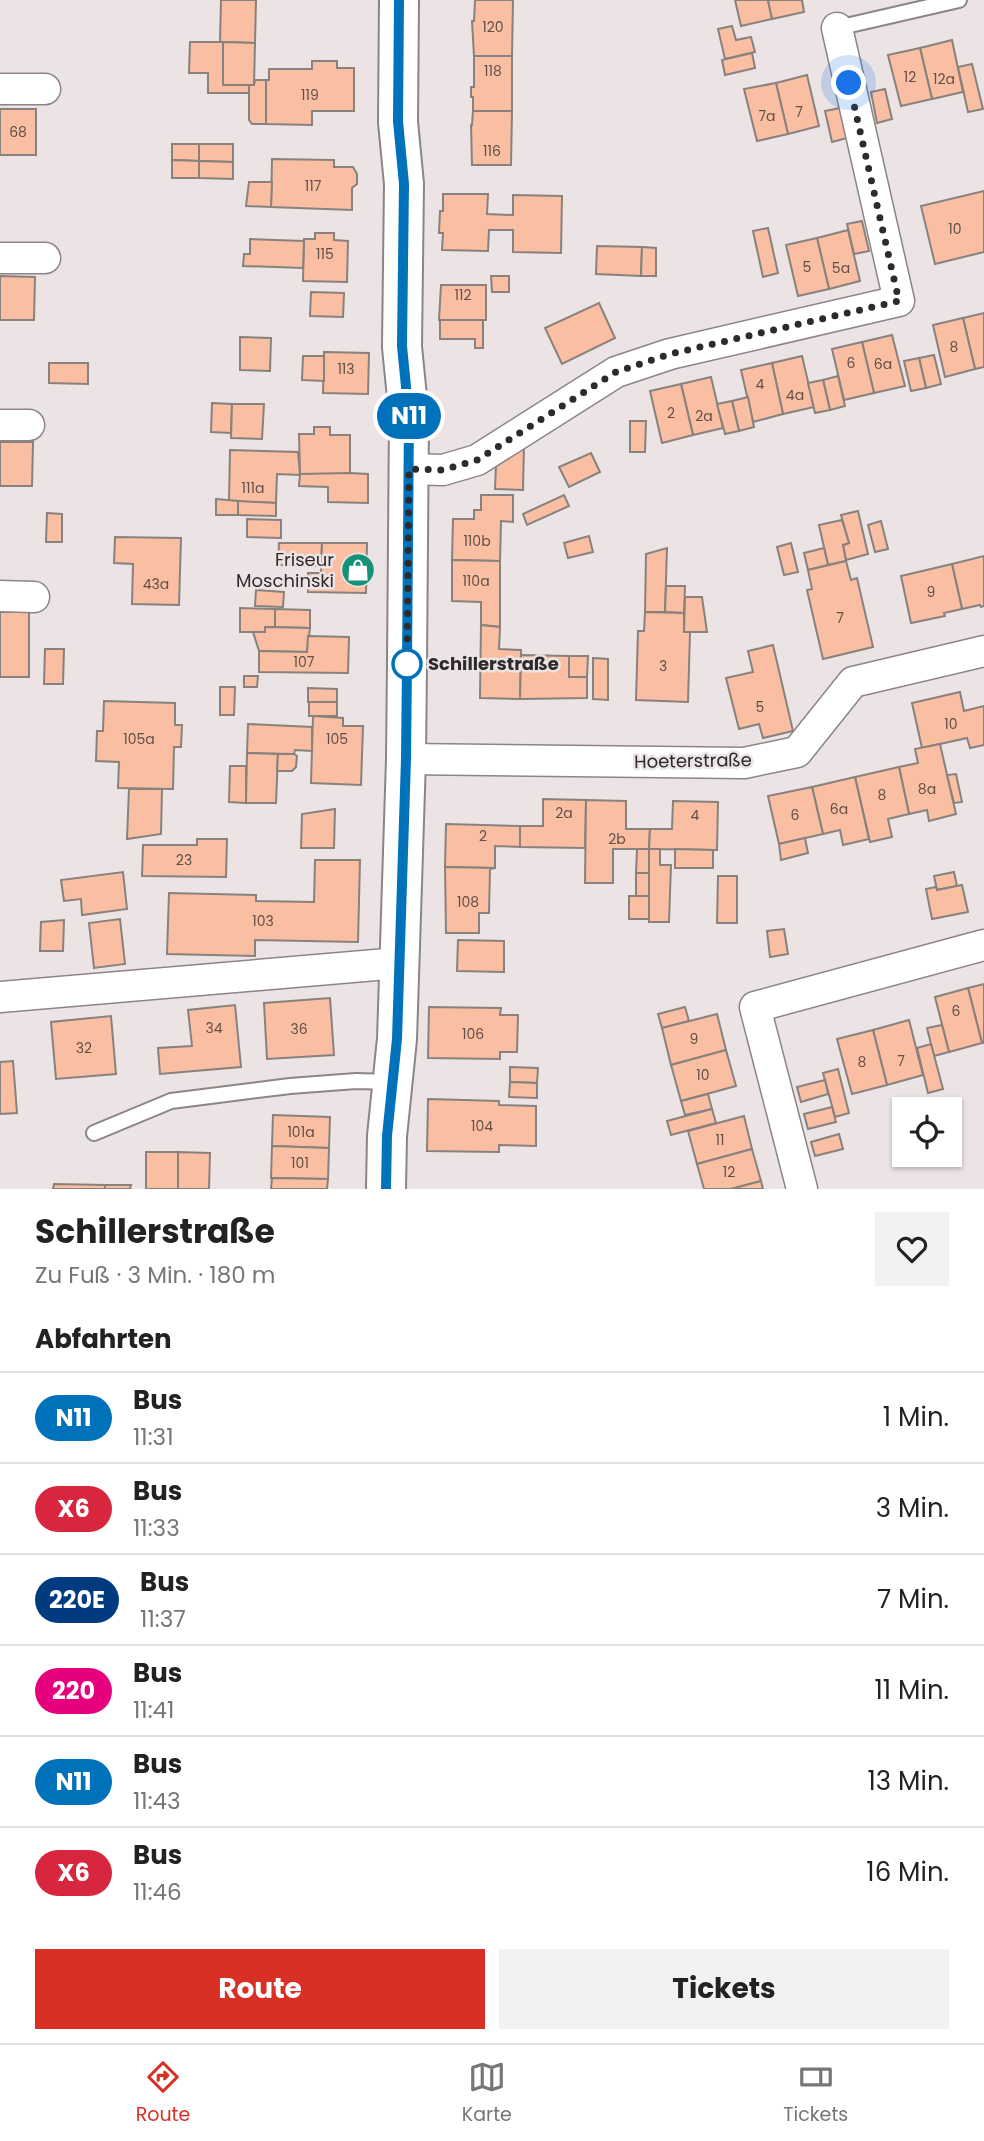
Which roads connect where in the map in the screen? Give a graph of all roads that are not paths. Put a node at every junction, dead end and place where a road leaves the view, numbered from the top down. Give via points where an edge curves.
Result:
1 (399, 0) edge
2 (959, 0) edge
3 (837, 28) joint
4 (0, 89) edge
5 (45, 89) dead end
6 (0, 258) edge
7 (45, 258) dead end
8 (409, 469) junction
9 (0, 596) edge
10 (34, 597) dead end
11 (984, 652) edge
12 (406, 759) junction
13 (984, 945) edge
14 (399, 963) junction
15 (0, 997) edge
16 (393, 1082) junction
17 (94, 1133) dead end
18 (386, 1189) edge
19 (802, 1189) edge

1 - 8 street via 402,346
2 - 3 lane
3 - 8 street via 899,301 670,354 616,372 477,460 443,470
4 - 5 street
6 - 7 street
8 - 12 street
9 - 10 street
11 - 12 street, Hoeterstraße via 853,682 797,752 744,763
12 - 14 street
13 - 19 street via 755,1007
14 - 15 street
14 - 16 street
16 - 17 lane via 290,1086 171,1101
16 - 18 street

